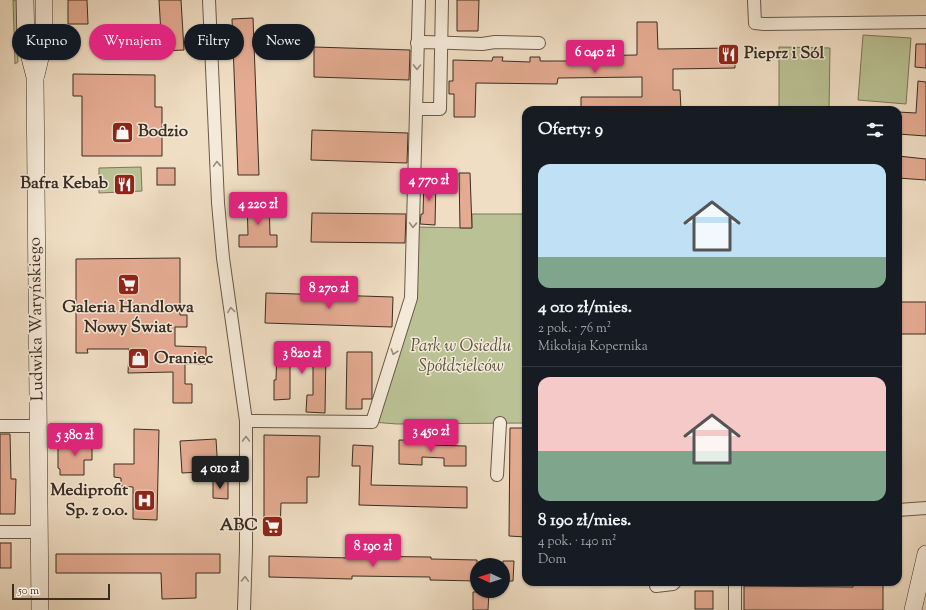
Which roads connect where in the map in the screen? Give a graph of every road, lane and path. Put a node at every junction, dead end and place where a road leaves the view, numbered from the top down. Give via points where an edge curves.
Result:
1 (25, 0) edge
2 (44, 0) edge
3 (418, 0) edge
4 (442, 0) edge
5 (754, 0) edge
6 (209, 4) edge
7 (926, 22) edge
8 (441, 42) junction
9 (417, 43) junction
10 (539, 43) dead end
11 (35, 77) junction
12 (416, 109) junction
13 (246, 421) junction
14 (500, 423) dead end
15 (0, 426) edge
16 (38, 426) junction
17 (497, 475) dead end
18 (926, 508) edge
19 (902, 510) edge
20 (0, 532) edge
21 (39, 532) junction
22 (926, 554) edge
23 (735, 586) edge
24 (40, 610) edge
25 (244, 610) edge
26 (735, 610) edge
27 (913, 610) edge

1 - 11 main road, Ludwika Waryńskiego via 26,42
2 - 11 main road, Ludwika Waryńskiego via 44,42
3 - 9 street
4 - 8 street
5 - 7 street via 755,23
13 -> 6 street via 223,258 218,203
8 - 9 street
8 - 10 street
8 - 12 street via 440,109
9 -> 12 street
11 - 16 main road, Ludwika Waryńskiego
12 -> 13 street via 411,298 372,422
25 -> 13 street
14 - 17 street
15 - 16 street
16 - 21 main road, Ludwika Waryńskiego
18 - 19 street
20 - 21 street
21 - 24 main road, Ludwika Waryńskiego
22 - 27 main road
23 - 26 street

